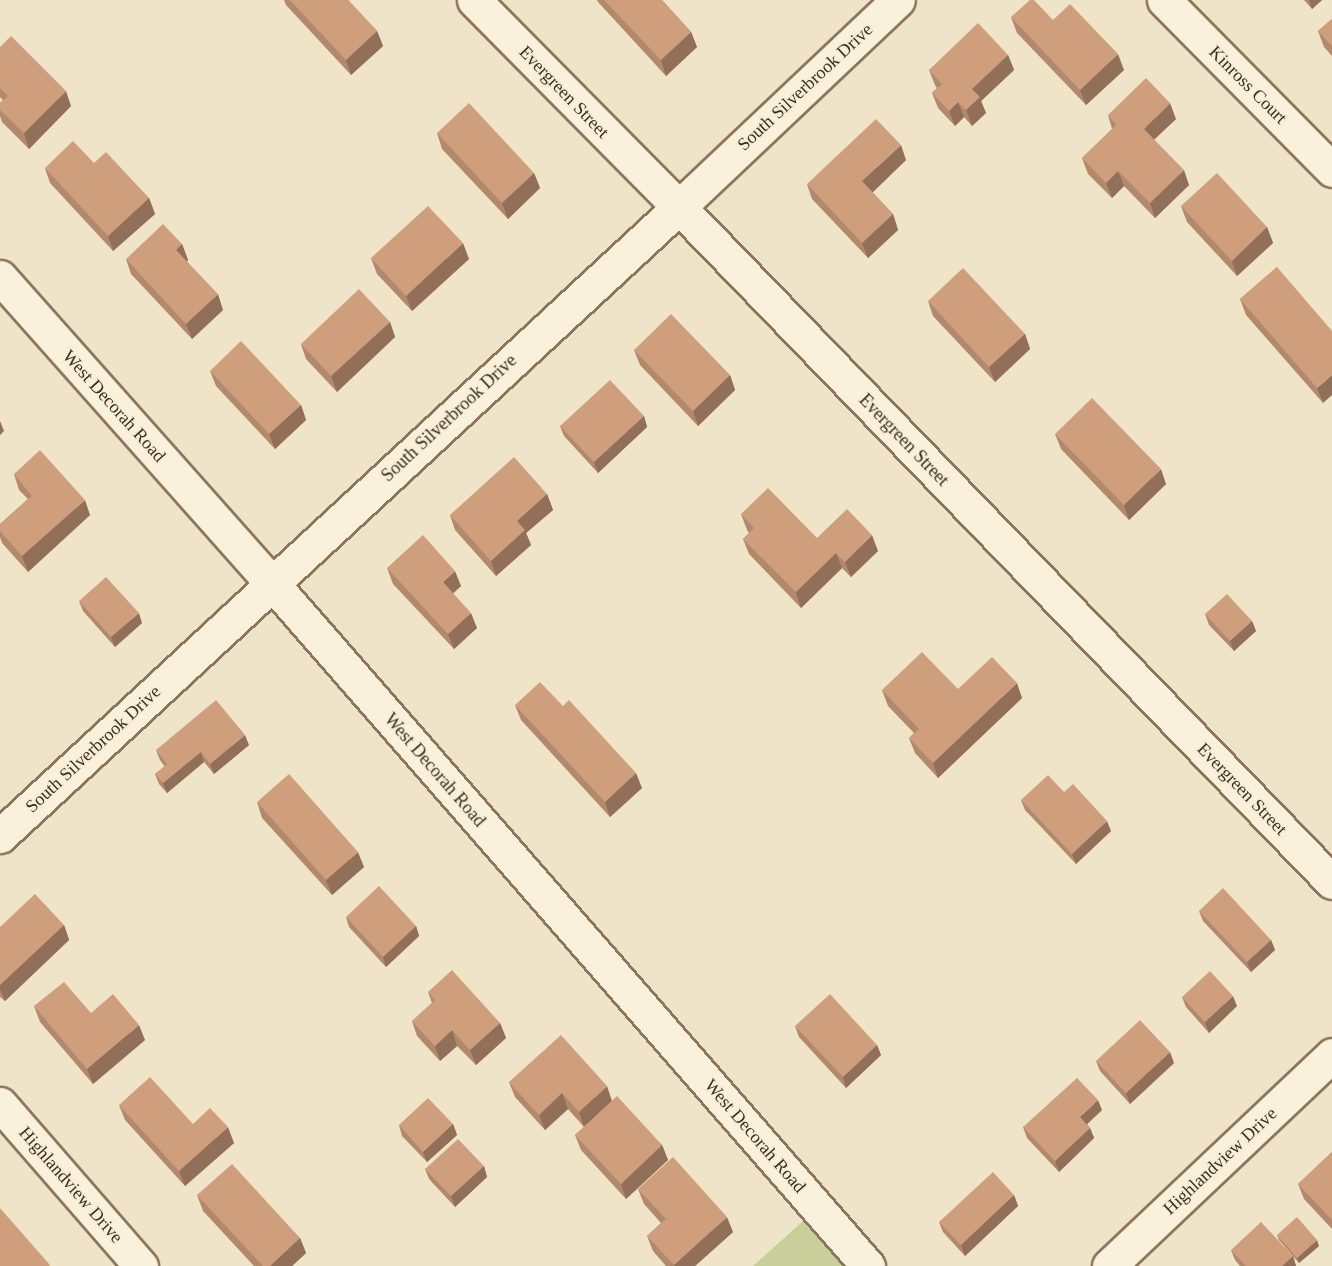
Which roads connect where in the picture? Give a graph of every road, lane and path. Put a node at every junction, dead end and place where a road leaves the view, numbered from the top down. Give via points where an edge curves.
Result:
1 (474, 0) edge
2 (898, 0) edge
3 (1164, 0) edge
4 (1332, 170) edge
5 (679, 207) junction
6 (0, 277) edge
7 (272, 582) junction
8 (0, 836) edge
9 (1332, 882) edge
10 (1332, 1055) edge
11 (0, 1104) edge
12 (141, 1266) edge
13 (868, 1266) edge
14 (1108, 1266) edge

1 - 5 street, Evergreen Street
2 - 5 street, South Silverbrook Drive
3 - 4 street, Kinross Court
5 - 7 street, South Silverbrook Drive
5 - 9 street, Evergreen Street
6 - 7 street, West Decorah Road
7 - 8 street, South Silverbrook Drive
7 - 13 street, West Decorah Road
10 - 14 street, Highlandview Drive
11 - 12 street, Highlandview Drive

